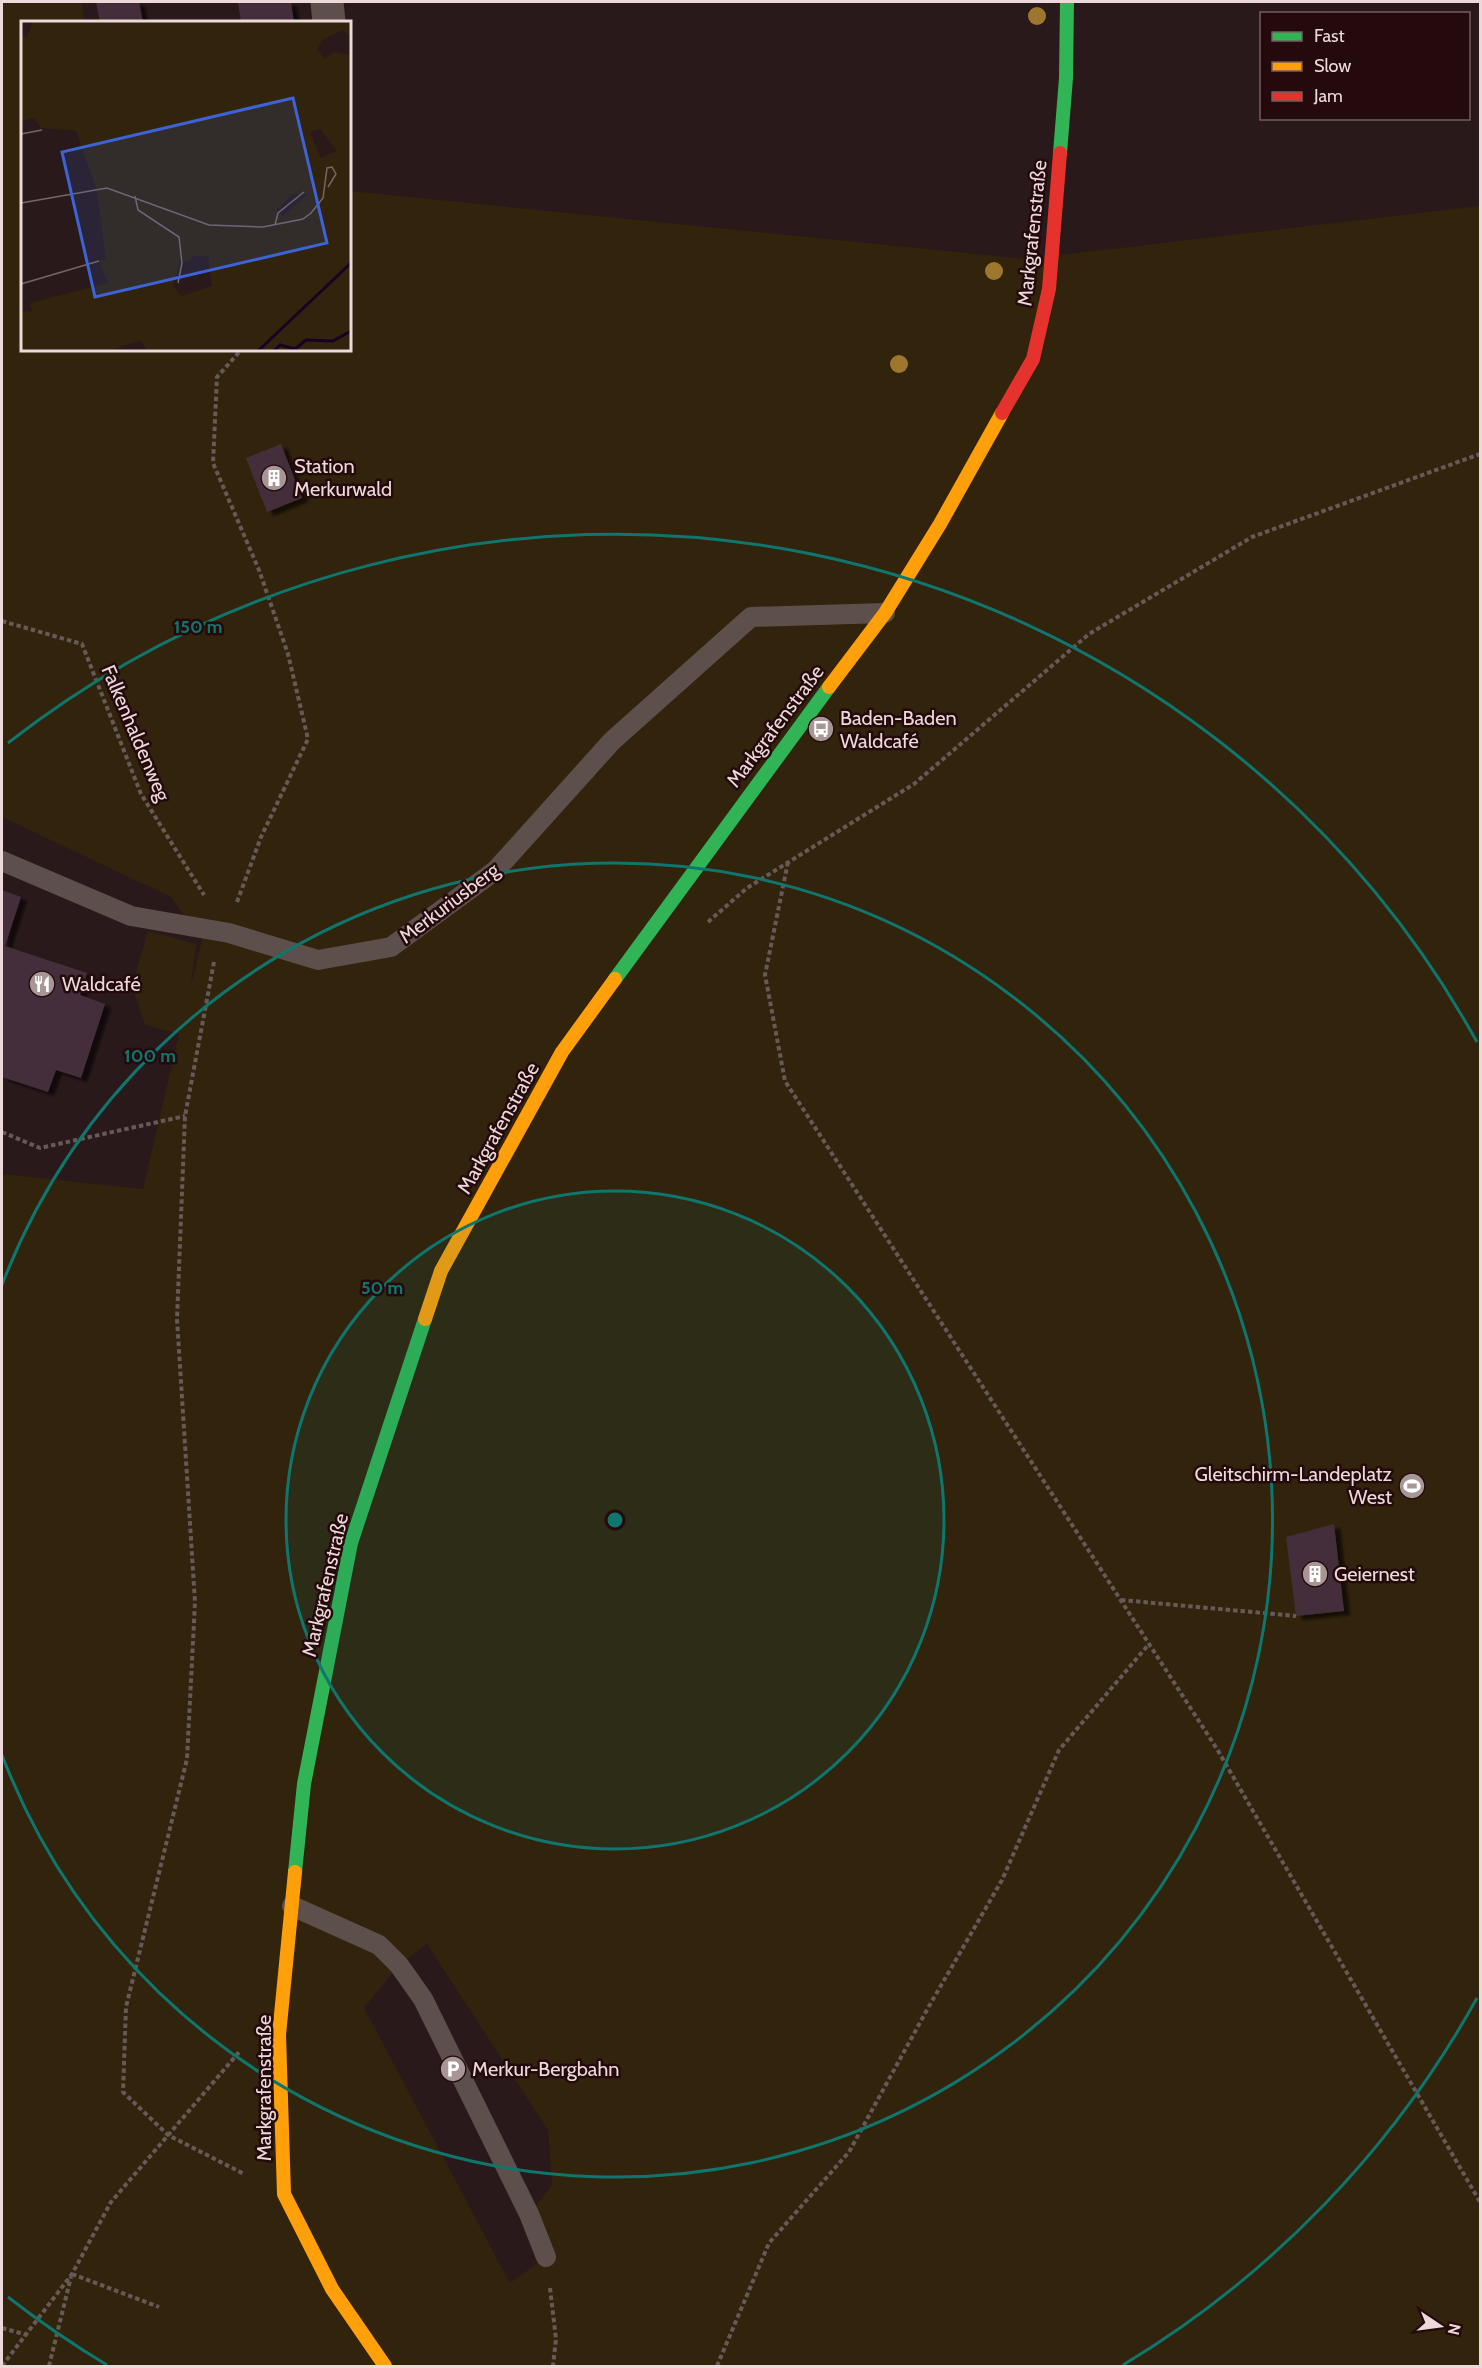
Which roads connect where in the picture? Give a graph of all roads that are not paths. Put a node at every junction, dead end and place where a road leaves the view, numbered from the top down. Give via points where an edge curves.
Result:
1 (327, 2) edge
2 (1067, 2) edge
3 (329, 21) edge
4 (885, 613) junction
5 (2, 861) edge
6 (292, 1906) junction
7 (546, 2257) road end
8 (385, 2367) edge

1 - 3 street
2 - 4 street, Markgrafenstraße via 1066,78 1049,289 1033,359
4 - 5 lane, Merkuriusberg via 751,617 612,741 496,870 391,947 318,960 229,933 131,916
4 - 6 street, Markgrafenstraße via 562,1052 441,1271 351,1544 304,1784
6 - 7 lane via 379,1945 405,1974 429,2010 529,2214
6 - 8 street, Markgrafenstraße via 279,2035 284,2194 332,2289

